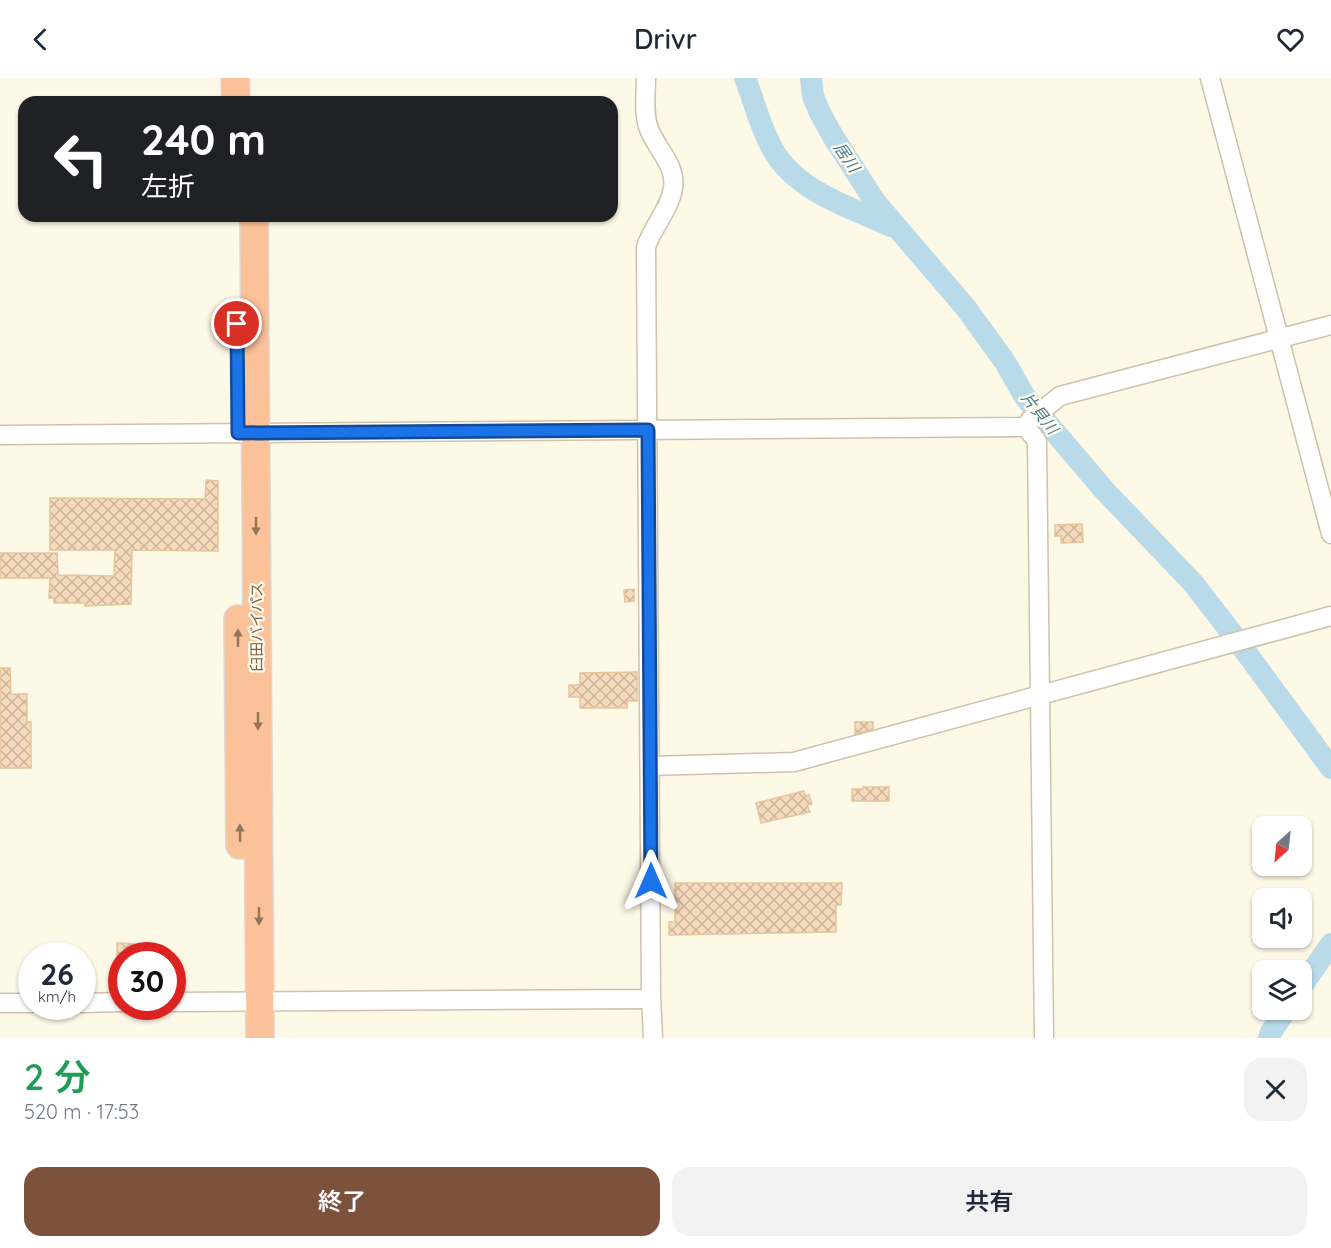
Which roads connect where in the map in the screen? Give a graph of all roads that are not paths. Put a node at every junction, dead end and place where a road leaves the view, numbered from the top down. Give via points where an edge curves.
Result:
1 (235, 78) edge
2 (252, 78) edge
3 (646, 78) edge
4 (1210, 78) edge
5 (236, 96) edge
6 (253, 96) edge
7 (237, 222) edge
8 (254, 222) edge
9 (1331, 325) edge
10 (1278, 339) junction
11 (1028, 423) junction
12 (648, 430) junction
13 (247, 433) junction
14 (0, 435) edge
15 (1331, 534) edge
16 (1331, 616) edge
17 (1041, 694) junction
18 (650, 766) junction
19 (651, 997) junction
20 (251, 1001) junction
21 (186, 1002) edge
22 (0, 1003) edge
23 (18, 1003) edge
24 (242, 1038) edge
25 (260, 1038) edge
26 (653, 1038) edge
27 (1044, 1038) edge

1 - 5 highway
2 - 6 highway
3 - 12 street via 646,120 674,176 670,199 646,247
4 - 10 street
7 - 13 highway, 臼田バイパス
8 - 13 highway, 臼田バイパス
9 - 10 street
10 - 11 street via 1071,392 1055,398
10 - 15 street
11 - 12 street
11 - 17 street via 1036,441
12 - 13 street
12 - 18 street
13 - 14 street
13 - 20 highway, 臼田バイパス
16 - 17 street
17 - 18 street via 794,762
17 - 27 street
18 - 19 street
19 - 20 street
19 - 26 street
20 - 21 street
20 - 24 highway, 臼田バイパス
20 - 25 highway, 臼田バイパス
22 - 23 street

